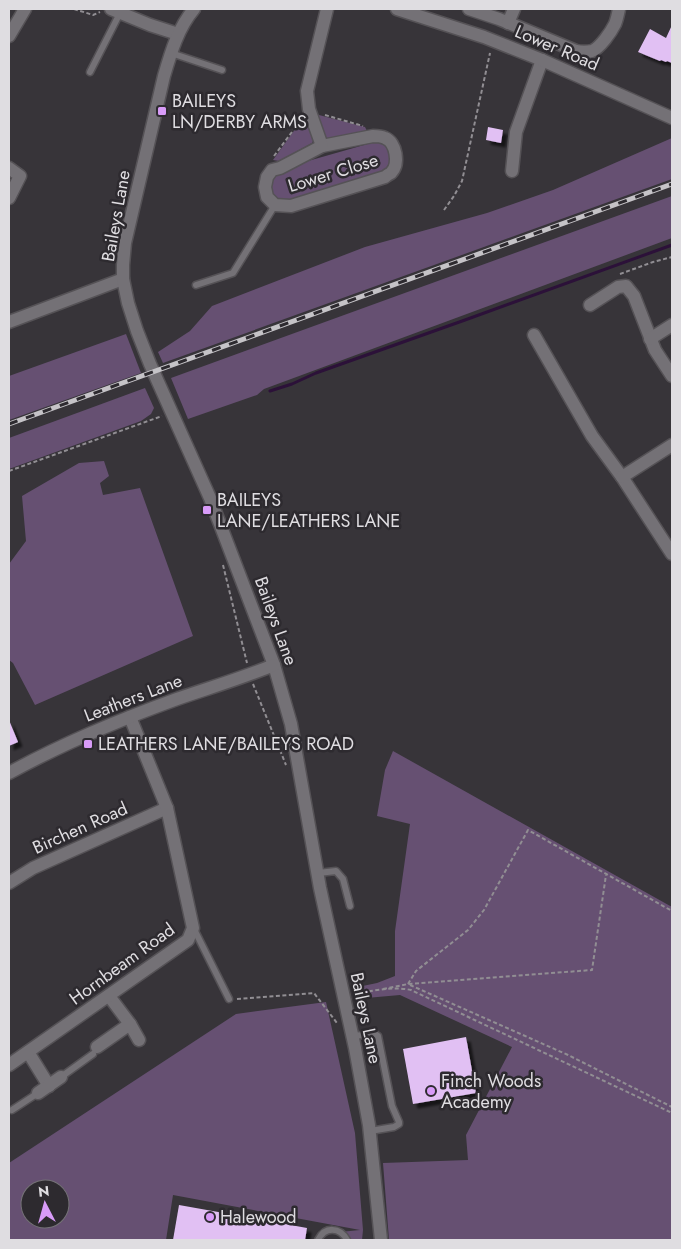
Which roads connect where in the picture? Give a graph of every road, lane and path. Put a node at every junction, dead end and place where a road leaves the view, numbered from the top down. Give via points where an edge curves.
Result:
1 (25, 9) edge
2 (74, 9) edge
3 (194, 9) edge
4 (327, 9) edge
5 (397, 9) edge
6 (468, 9) edge
7 (514, 9) edge
8 (619, 9) edge
9 (111, 11) edge
10 (508, 23) junction
11 (178, 34) junction
12 (9, 36) edge
13 (493, 40) junction
14 (171, 53) junction
15 (542, 60) junction
16 (222, 70) dead end
17 (90, 72) dead end
18 (309, 110) junction
19 (672, 118) edge
20 (373, 136) junction
21 (322, 146) junction
22 (9, 168) edge
23 (272, 170) junction
24 (512, 172) dead end
25 (9, 198) edge
26 (275, 204) junction
27 (444, 210) dead end
28 (672, 257) edge
29 (618, 275) dead end
30 (123, 279) junction
31 (196, 285) dead end
32 (590, 305) dead end
33 (9, 322) edge
34 (672, 325) edge
35 (534, 335) dead end
36 (650, 339) junction
37 (672, 376) edge
38 (172, 412) junction
39 (672, 445) edge
40 (9, 471) edge
41 (622, 477) junction
42 (672, 554) edge
43 (221, 558) dead end
44 (274, 665) junction
45 (250, 675) junction
46 (130, 717) junction
47 (288, 772) dead end
48 (9, 773) edge
49 (167, 808) junction
50 (318, 873) junction
51 (606, 874) junction
52 (9, 884) edge
53 (350, 906) dead end
54 (672, 911) edge
55 (193, 928) junction
56 (408, 984) junction
57 (109, 996) junction
58 (230, 999) joint
59 (130, 1024) junction
60 (338, 1024) dead end
61 (352, 1036) junction
62 (140, 1040) dead end
63 (95, 1051) joint
64 (28, 1052) junction
65 (9, 1065) edge
66 (61, 1077) joint
67 (49, 1086) junction
68 (38, 1093) joint
69 (672, 1107) edge
70 (12, 1110) dead end
71 (672, 1113) edge
72 (370, 1131) junction
73 (318, 1240) edge
74 (347, 1240) edge
75 (381, 1240) edge

1 - 12 street
2 - 9 path via 93,14
3 - 11 street, Baileys Lane
4 - 18 street, Lower Close via 307,91
5 - 13 street, Lower Road
6 - 10 street
7 - 10 street
8 - 10 street via 615,24 591,51 576,52
9 - 11 street
9 - 17 lane
11 - 14 street, Baileys Lane
13 - 15 street, Lower Road
13 - 27 path via 462,181
14 - 16 lane
14 - 30 street, Baileys Lane via 125,243
15 - 19 street, Lower Road
15 - 24 street via 516,132
18 - 20 path via 367,127
18 - 21 street, Lower Close
18 - 23 path via 271,161
20 - 21 street, Lower Close
20 - 26 street, Lower Close via 390,141 396,157 392,172 291,206
21 - 23 street, Lower Close
22 - 25 street via 20,176
23 - 26 street, Lower Close via 266,187 267,197
26 - 31 lane via 233,273
28 - 29 path
30 - 33 street
30 - 38 street, Baileys Lane via 137,331
32 - 36 street via 618,287 626,286 634,296
34 - 36 street
35 - 41 street via 592,436
36 - 37 street
38 - 40 path
38 - 44 street, Baileys Lane via 210,498
39 - 41 street
41 - 42 street
43 - 45 path
44 - 45 street, Leathers Lane
44 - 50 street, Baileys Lane via 291,724
45 - 46 street, Leathers Lane
45 - 47 path
46 - 48 street, Leathers Lane
46 - 49 street, Hornbeam Road
49 - 52 street, Birchen Road via 33,868
49 - 55 street, Hornbeam Road
50 - 53 lane via 336,871 343,879
50 - 61 street, Baileys Lane
51 - 54 path
51 - 56 path via 592,970
51 - 56 path via 528,830 474,923 416,971
55 - 57 street, Hornbeam Road via 188,940
55 - 58 lane
56 - 69 path via 568,1055
56 - 71 path via 354,994 394,988 411,990
57 - 59 street
57 - 64 street, Hornbeam Road
58 - 60 path via 314,993
59 - 62 street
59 - 63 street
61 - 72 street, Baileys Lane
61 - 72 lane via 378,1036 392,1106 399,1122 394,1127
63 - 66 lane
64 - 65 street, Hornbeam Road
64 - 67 street
66 - 67 street
67 - 68 street
68 - 70 lane
72 - 75 street, Baileys Lane
73 - 74 lane via 330,1230 340,1232

